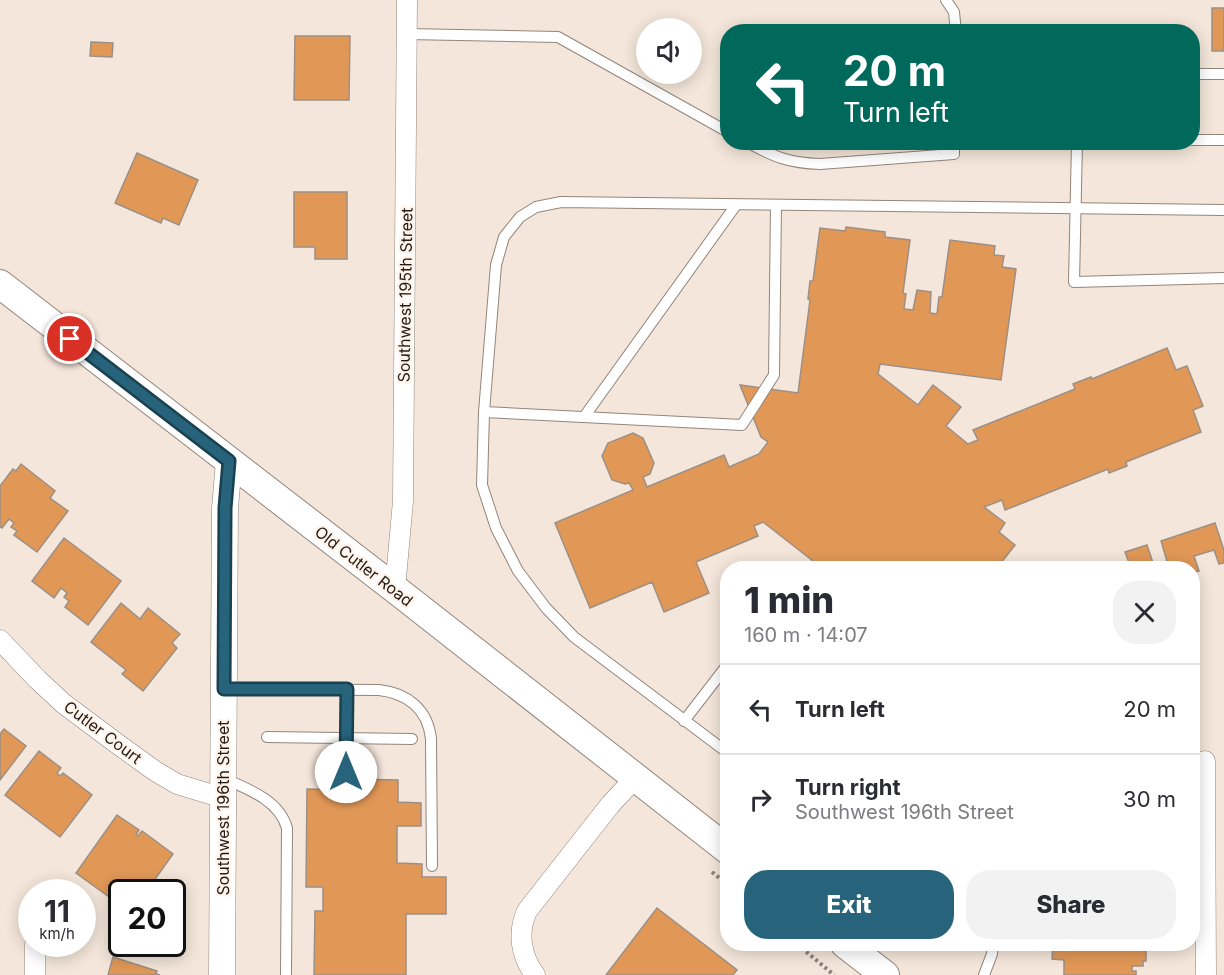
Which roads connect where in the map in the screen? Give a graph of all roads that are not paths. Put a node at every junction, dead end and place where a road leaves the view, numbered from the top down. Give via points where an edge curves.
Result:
1 (407, 0) edge
2 (946, 0) edge
3 (955, 24) edge
4 (407, 34) junction
5 (1200, 74) edge
6 (1224, 74) edge
7 (720, 128) edge
8 (1200, 140) edge
9 (1224, 140) edge
10 (761, 150) edge
11 (954, 150) edge
12 (1077, 150) edge
13 (736, 204) junction
14 (776, 205) junction
15 (1076, 209) junction
16 (1224, 210) edge
17 (1224, 278) edge
18 (0, 284) edge
19 (484, 412) junction
20 (584, 417) junction
21 (229, 461) junction
22 (395, 590) junction
23 (0, 640) edge
24 (720, 674) edge
25 (224, 689) junction
26 (347, 689) junction
27 (684, 721) junction
28 (267, 737) dead end
29 (346, 739) junction
30 (412, 739) dead end
31 (720, 747) edge
32 (1204, 761) dead end
33 (346, 772) dead end
34 (636, 777) junction
35 (223, 788) junction
36 (720, 844) edge
37 (432, 866) dead end
38 (854, 951) edge
39 (992, 951) edge
40 (35, 957) edge
41 (35, 975) edge
42 (222, 975) edge
43 (286, 975) edge
44 (535, 975) edge
45 (885, 975) edge
46 (984, 975) edge
47 (1206, 975) edge

1 - 4 street, Southwest 195th Street
2 - 3 lane via 954,12
4 - 7 lane via 558,37
4 - 22 street, Southwest 195th Street via 403,501
5 - 6 lane
8 - 9 lane
10 - 11 lane via 799,164 954,154
12 - 15 lane
13 - 14 lane
13 - 19 lane via 561,202 536,207 520,217 504,237 496,265
13 - 20 lane
14 - 15 lane
14 - 20 lane via 774,375 742,425
15 - 16 lane
15 - 17 lane via 1074,282
18 - 21 main road, Old Cutler Road
19 - 20 lane
19 - 27 lane via 482,485 496,528 518,571 574,637
21 - 22 main road, Old Cutler Road
21 - 25 street, Southwest 196th Street
22 - 34 main road, Old Cutler Road
23 - 35 street, Cutler Court via 64,704 155,771 177,784
24 - 27 lane
25 - 26 lane
25 - 35 street, Southwest 196th Street
26 - 29 lane
26 - 37 lane via 399,694 420,710 428,723 432,744
27 - 31 lane
28 - 29 lane
29 - 30 lane
29 - 33 lane
32 - 47 street
34 - 36 main road, Old Cutler Road
34 - 44 street via 527,911 521,942
35 - 42 street, Southwest 196th Street
35 - 43 lane via 246,788 269,802 287,828
38 - 45 main road
39 - 46 lane
40 - 41 street

